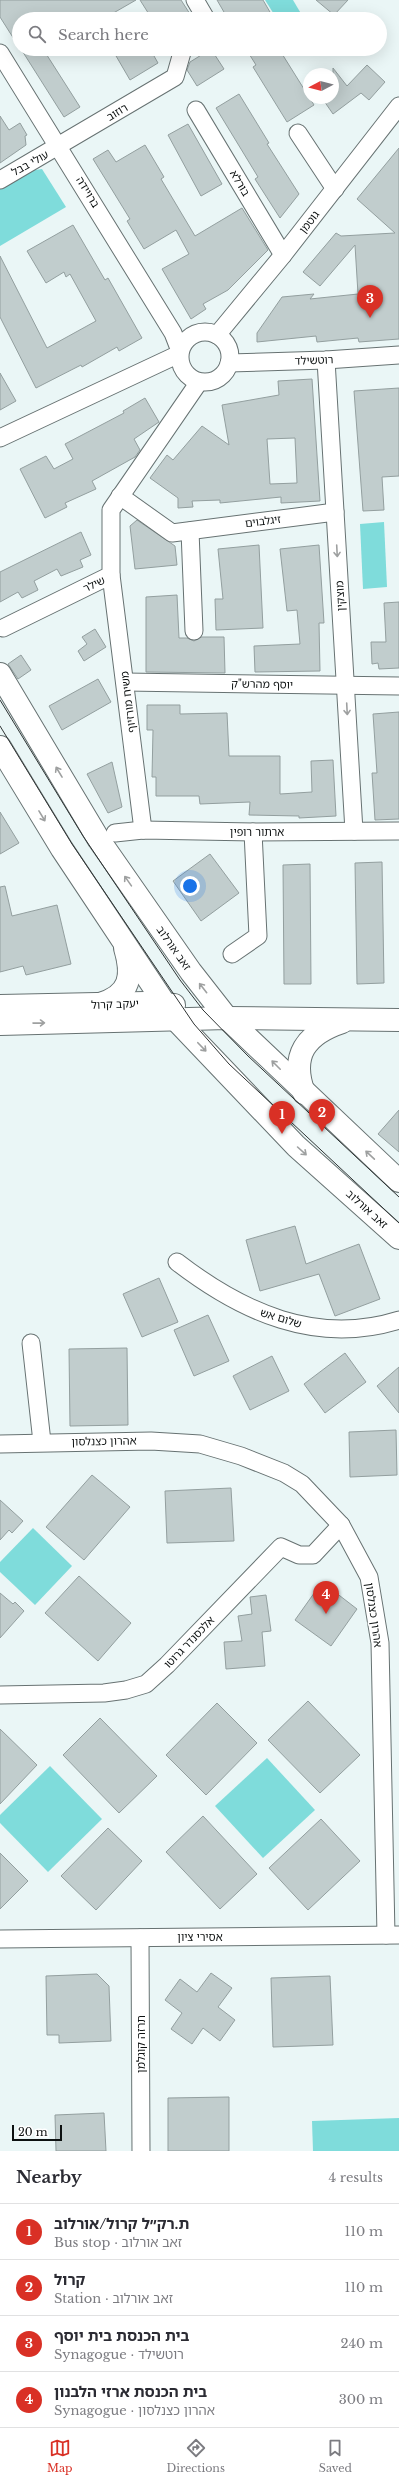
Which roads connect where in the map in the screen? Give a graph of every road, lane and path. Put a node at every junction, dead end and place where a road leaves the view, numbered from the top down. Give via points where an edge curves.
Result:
1 (195, 0) edge
2 (202, 12) edge
3 (0, 53) edge
4 (181, 56) edge
5 (196, 110) dead end
6 (396, 111) edge
7 (298, 132) dead end
8 (60, 146) junction
9 (0, 180) edge
10 (335, 189) junction
11 (283, 255) junction
12 (181, 335) junction
13 (217, 335) junction
14 (180, 353) junction
15 (399, 355) edge
16 (326, 360) junction
17 (229, 363) junction
18 (146, 370) junction
19 (192, 378) junction
20 (0, 438) edge
21 (120, 496) junction
22 (335, 512) junction
23 (190, 531) junction
24 (112, 575) junction
25 (3, 628) dead end
26 (194, 631) dead end
27 (0, 674) edge
28 (125, 682) junction
29 (345, 685) junction
30 (399, 686) edge
31 (0, 747) edge
32 (143, 830) junction
33 (399, 830) edge
34 (354, 831) junction
35 (253, 832) junction
36 (115, 833) dead end
37 (119, 934) junction
38 (232, 954) dead end
39 (97, 1005) junction
40 (0, 1006) edge
41 (169, 1011) junction
42 (227, 1018) junction
43 (349, 1020) junction
44 (399, 1020) edge
45 (0, 1024) edge
46 (304, 1093) junction
47 (399, 1182) edge
48 (399, 1238) edge
49 (177, 1262) dead end
50 (399, 1320) edge
51 (31, 1343) dead end
52 (42, 1442) junction
53 (0, 1444) edge
54 (341, 1525) junction
55 (0, 1695) edge
56 (392, 1935) edge
57 (140, 1938) junction
58 (0, 1939) edge
59 (141, 2151) edge

1 - 2 street
3 - 8 street, ברויידה
4 - 8 street, רוזוב via 175,77
5 - 11 street, בורלא
6 - 10 street, גוטמן
7 - 10 street
8 - 9 street, עולי בבל
8 - 12 street, ברויידה
10 - 11 street, גוטמן
11 - 13 street, גוטמן
12 - 13 street via 203,332
12 - 14 street
13 - 17 street via 228,347
14 - 18 street
14 - 19 street via 182,368
15 - 16 street, רוטשילד
16 - 17 street, רוטשילד
16 - 22 street, מוצקין
17 - 19 street via 221,376 207,382
18 - 19 street via 166,368
18 - 20 street
19 - 21 street
21 - 23 street, זיגלבוים via 172,533
21 - 24 street, שילר via 111,510
22 - 23 street, זיגלבוים
22 -> 29 street, מוצקין
23 - 26 street
24 - 25 street, שילר
24 - 28 street, משיח מורזיוף
42 -> 27 main road, זאב אורלוב via 191,972 100,840
28 - 29 street, יוסף מהרש"ק
28 - 32 street, משיח מורזיוף
29 - 30 street, יוסף מהרש"ק
29 -> 34 street, מוצקין
31 -> 37 main road, זאב אורלוב via 62,849
32 - 35 street, ארתור רופין
32 - 36 street, ארתור רופין
33 - 34 street, ארתור רופין
34 - 35 street, ארתור רופין
35 - 38 street via 258,936
37 - 39 main road via 129,962 128,981 114,998
37 - 41 main road, זאב אורלוב
39 - 40 main road, יעקב קרול
39 - 41 main road, יעקב קרול
41 - 42 main road, יעקב קרול via 203,1010
45 -> 41 main road, יעקב קרול
41 -> 48 main road, זאב אורלוב via 296,1146
42 - 43 main road, יעקב קרול
46 -> 42 main road, זאב אורלוב
43 - 44 main road, יעקב קרול
43 - 46 main road via 324,1029 309,1040 299,1060 299,1077
47 -> 46 main road, זאב אורלוב
49 - 50 street, שלום אש via 224,1295 271,1317 308,1326 345,1330
51 - 52 street
52 - 53 street, אהרון כצנלסון
52 - 54 street, אהרון כצנלסון via 151,1441 200,1444 241,1456 284,1473 302,1484
54 - 55 street, אלכסנדר גרוטו via 314,1555 299,1555 280,1547 146,1684 104,1693
54 - 56 street, אהרון כצנלסון via 369,1577 380,1643
56 - 57 street, אסירי ציון
57 - 58 street, אסירי ציון
57 - 59 street, תרזה קוגלמן

